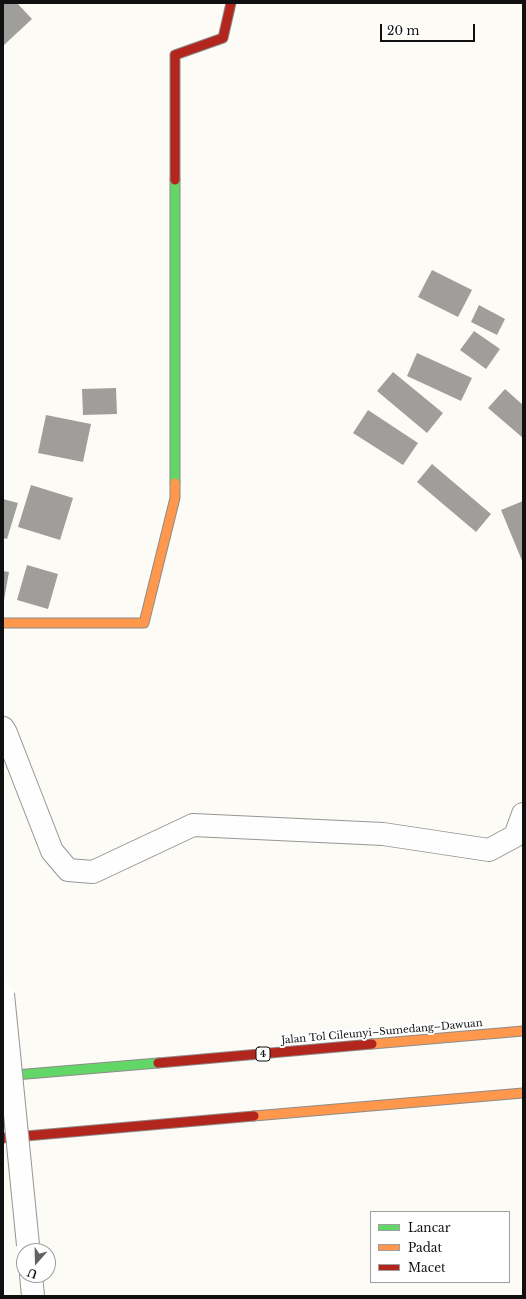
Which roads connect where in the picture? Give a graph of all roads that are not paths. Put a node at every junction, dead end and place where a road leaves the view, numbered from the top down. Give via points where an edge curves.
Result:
1 (231, 3) edge
2 (3, 623) edge
3 (3, 728) edge
4 (523, 814) edge
5 (3, 994) edge
6 (523, 1031) edge
7 (3, 1076) edge
8 (523, 1093) edge
9 (3, 1138) edge
10 (28, 1243) edge
11 (32, 1283) edge
12 (33, 1296) edge

1 - 2 main road via 223,38 175,55 175,498 144,623
3 - 4 street via 52,851 68,870 93,872 193,825 383,834 488,850 515,836
5 - 10 street, bridge
6 - 7 main road, Jalan Tol Cileunyi–Sumedang–Dawuan / 4
8 - 9 main road
11 - 12 street

